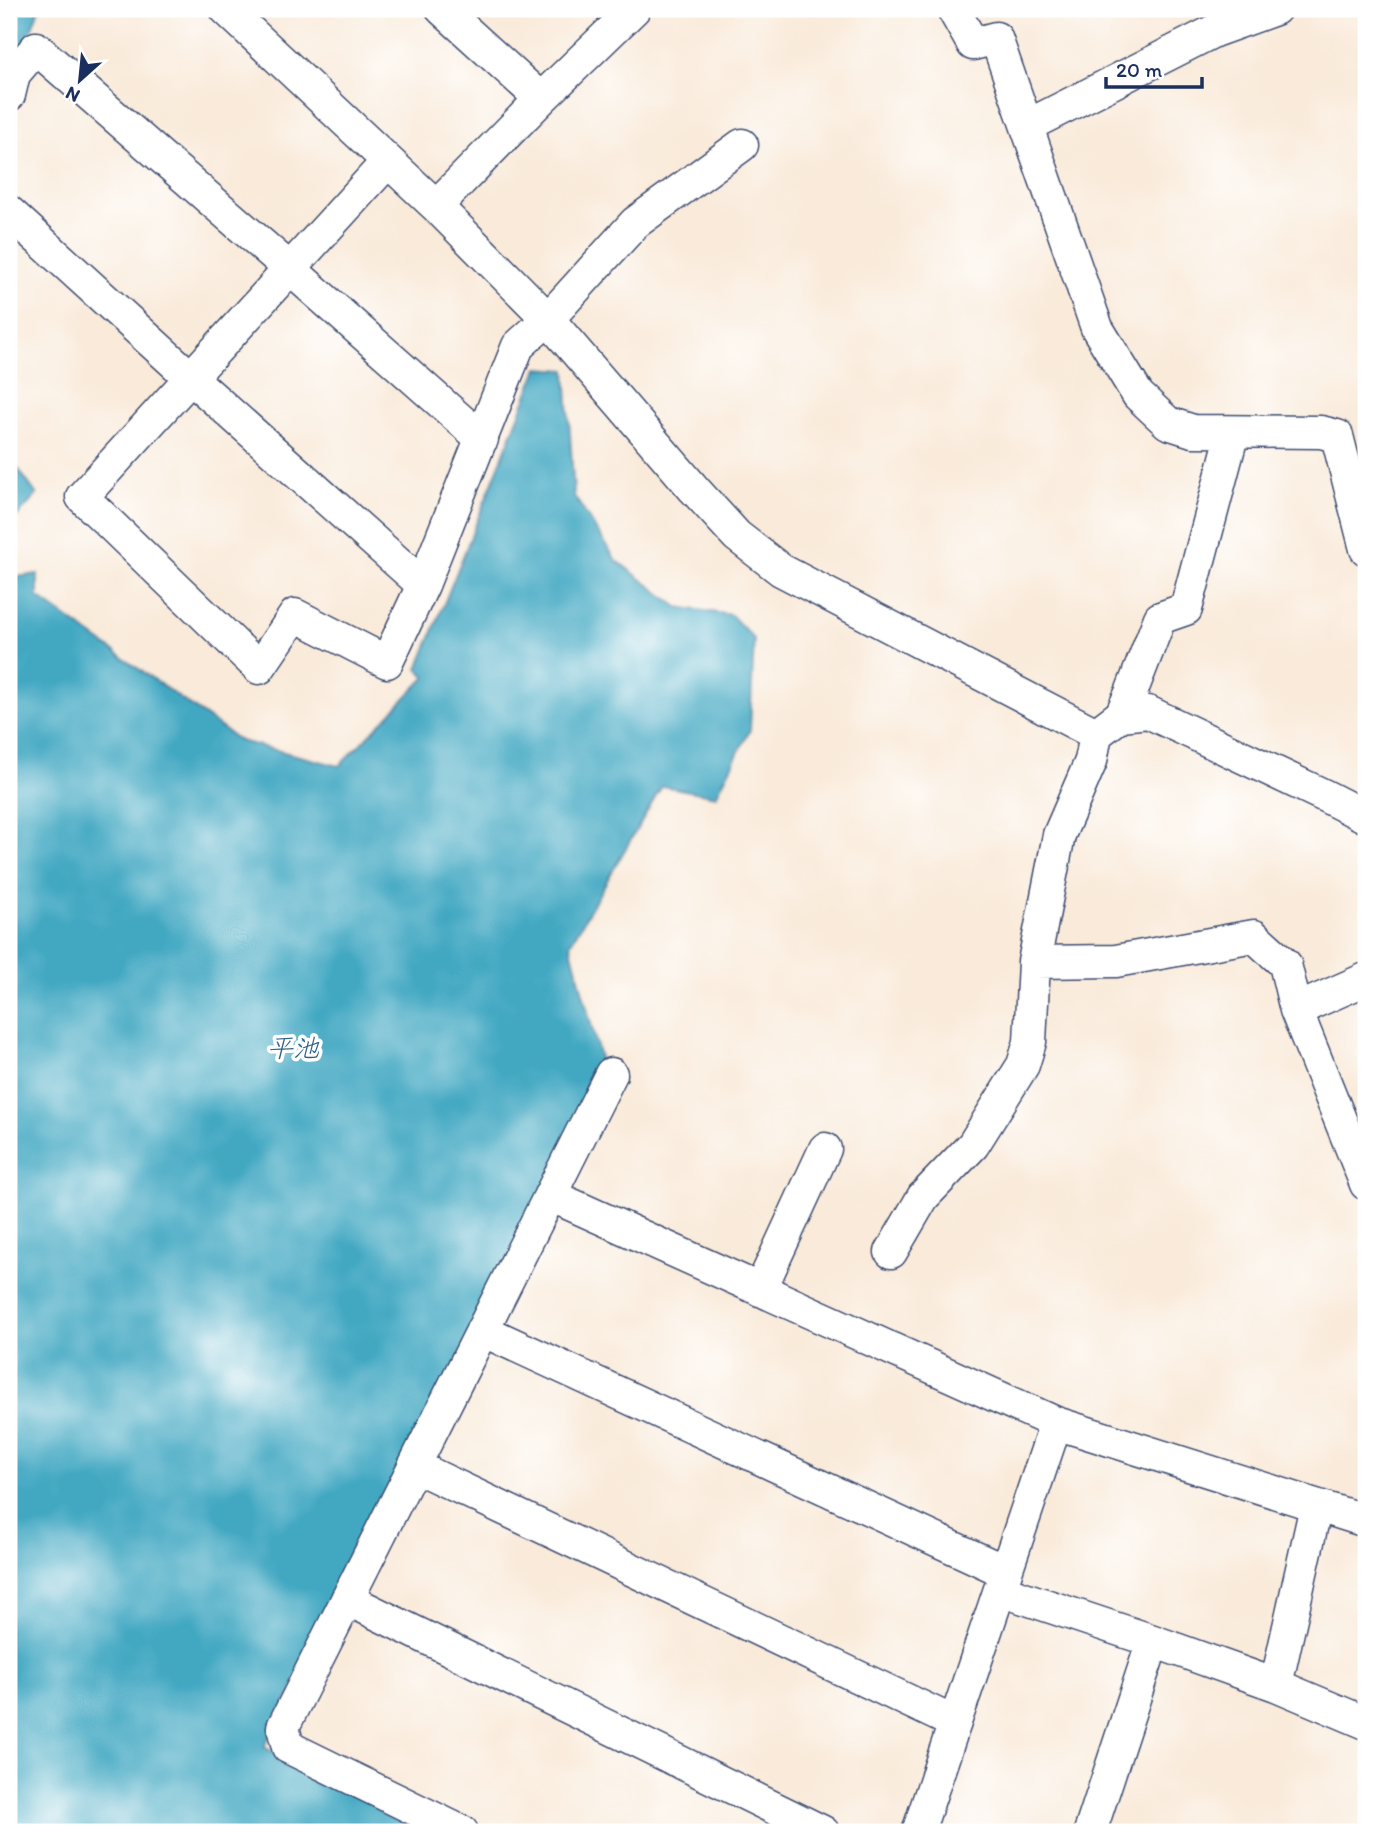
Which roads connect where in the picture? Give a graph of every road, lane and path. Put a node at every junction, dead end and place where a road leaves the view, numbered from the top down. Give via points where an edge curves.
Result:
1 (226, 9) edge
2 (442, 9) edge
3 (634, 9) edge
4 (953, 9) edge
5 (1275, 9) edge
6 (9, 95) edge
7 (541, 99) junction
8 (1027, 126) junction
9 (742, 145) dead end
10 (388, 161) junction
11 (436, 206) junction
12 (9, 212) edge
13 (289, 268) junction
14 (548, 319) junction
15 (191, 377) junction
16 (1233, 432) junction
17 (482, 439) junction
18 (1366, 549) edge
19 (423, 585) junction
20 (1121, 715) junction
21 (1096, 734) junction
22 (1366, 817) edge
23 (1034, 962) junction
24 (1366, 979) edge
25 (1296, 1010) junction
26 (611, 1074) dead end
27 (825, 1149) dead end
28 (1366, 1184) edge
29 (550, 1195) junction
30 (891, 1252) dead end
31 (760, 1290) junction
32 (482, 1330) junction
33 (1056, 1423) junction
34 (414, 1466) junction
35 (1316, 1506) junction
36 (1366, 1521) edge
37 (1003, 1581) junction
38 (347, 1599) junction
39 (1153, 1641) junction
40 (1276, 1685) junction
41 (955, 1723) junction
42 (1366, 1723) edge
43 (462, 1832) edge
44 (823, 1832) edge
45 (918, 1832) edge
46 (1090, 1832) edge

1 - 10 street
2 - 7 street
3 - 7 street
4 - 8 street via 973,44 996,38
5 - 8 street via 1214,31
6 - 13 street via 14,74 36,48
7 - 11 street
8 - 16 street via 1097,328 1138,395 1168,423 1194,431
9 - 14 street via 635,223
10 - 11 street
10 - 13 street
11 - 14 street
12 - 15 street
13 - 15 street
13 - 17 street
14 - 17 street via 518,346
14 - 21 street via 737,536 781,570
15 - 19 street
15 - 19 street via 82,497 259,668 295,615 387,662
16 - 18 street via 1337,436
16 - 20 street via 1186,608 1160,618
17 - 19 street
20 - 21 street
20 - 22 street via 1148,712
21 - 23 street via 1091,761 1059,835
23 - 25 street via 1116,961 1254,936 1284,964
23 - 30 street via 1030,1042 1023,1065 973,1145 923,1197
24 - 25 street
25 - 28 street
26 - 29 street
27 - 31 street
29 - 31 street
29 - 32 street
31 - 33 street
32 - 34 street
32 - 37 street
33 - 35 street
33 - 37 street
34 - 38 street
34 - 41 street
35 - 36 street
35 - 40 street
37 - 39 street
37 - 41 street
38 - 43 street via 283,1727 288,1747
38 - 44 street
39 - 40 street
39 - 46 street
40 - 42 street
41 - 45 street

